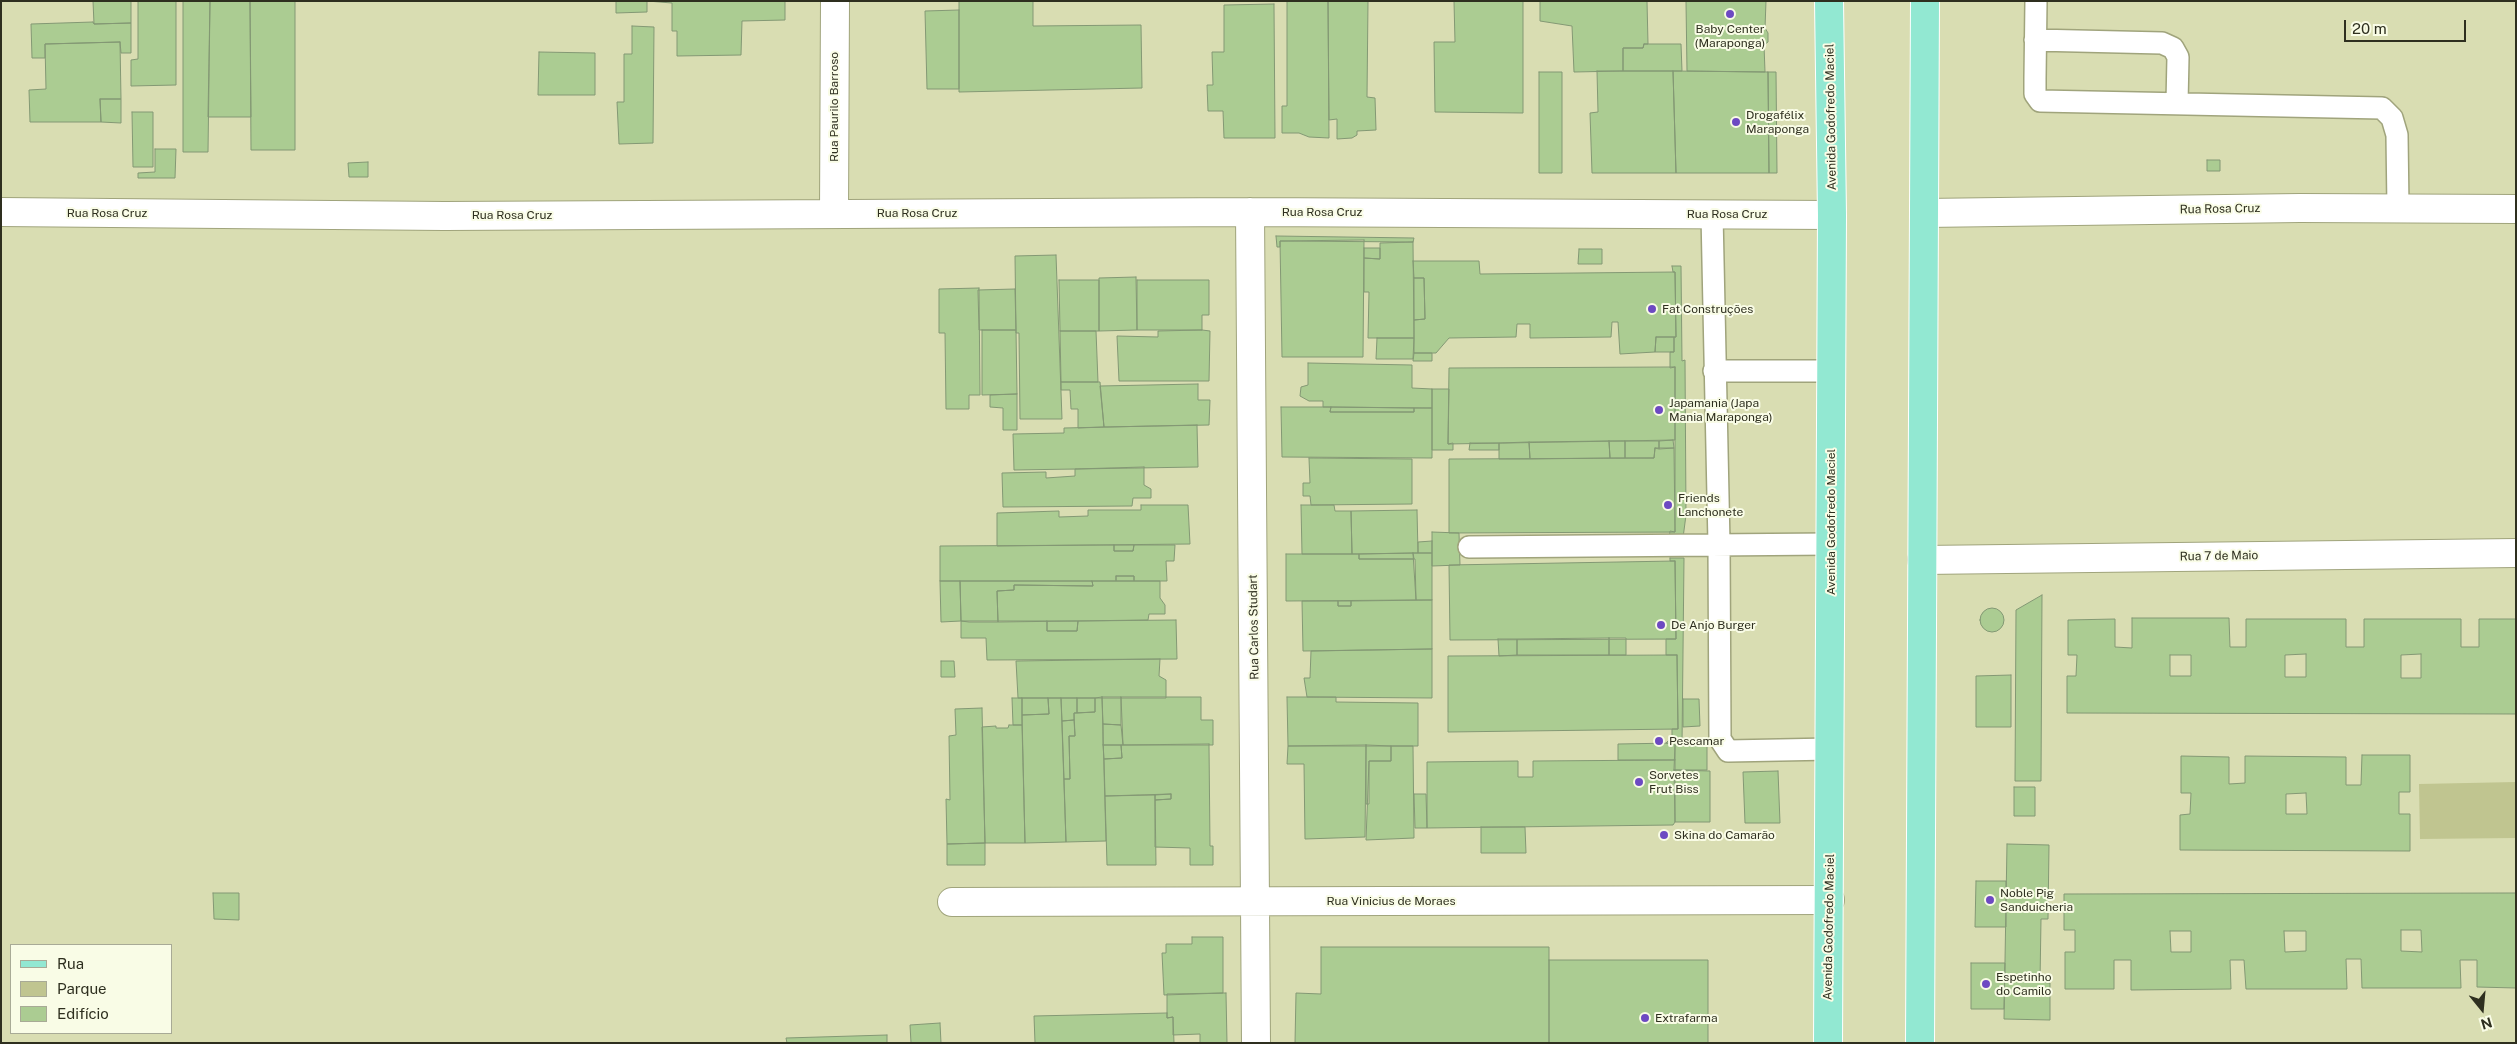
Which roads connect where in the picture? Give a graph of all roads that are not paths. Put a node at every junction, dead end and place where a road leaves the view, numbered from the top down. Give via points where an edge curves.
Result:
1 (835, 1) edge
2 (1829, 1) edge
3 (1925, 1) edge
4 (2036, 1) edge
5 (2035, 40) junction
6 (2177, 104) junction
7 (2398, 208) junction
8 (2516, 209) edge
9 (1, 212) edge
10 (1250, 212) junction
11 (834, 213) junction
12 (1925, 213) junction
13 (1712, 214) junction
14 (1832, 214) junction
15 (1714, 371) junction
16 (1831, 371) junction
17 (1720, 544) junction
18 (1830, 544) junction
19 (1469, 547) dead end
20 (2516, 553) edge
21 (1922, 560) junction
22 (1830, 749) junction
23 (1830, 900) junction
24 (952, 902) dead end
25 (1256, 902) junction
26 (1256, 1043) edge
27 (1828, 1043) edge
28 (1920, 1043) edge

1 - 11 street, Rua Paurilo Barroso
2 - 14 main road, Avenida Godofredo Maciel
3 - 12 main road
4 - 5 lane
5 - 6 lane via 2162,43 2173,48 2178,57
5 - 6 lane via 2035,94 2040,101
6 - 7 lane via 2382,108 2392,118 2398,135
7 - 8 street, Rua Rosa Cruz
7 - 12 street, Rua Rosa Cruz
9 - 11 street, Rua Rosa Cruz via 444,216
10 - 11 street, Rua Rosa Cruz
10 - 13 street, Rua Rosa Cruz
10 - 25 street, Rua Carlos Studart
12 - 21 main road
13 - 14 street, Rua Rosa Cruz
13 - 15 lane
14 - 16 main road, Avenida Godofredo Maciel
15 - 16 lane
15 - 17 lane
16 - 18 main road, Avenida Godofredo Maciel
17 - 18 lane
17 - 19 lane
17 - 22 lane via 1720,739 1723,746 1728,751
18 - 22 main road, Avenida Godofredo Maciel
20 - 21 street, Rua 7 de Maio
21 - 28 main road
22 - 23 main road, Avenida Godofredo Maciel
23 - 25 street, Rua Vinicius de Moraes
23 - 27 main road, Avenida Godofredo Maciel
24 - 25 street, Rua Vinicius de Moraes
25 - 26 street, Rua Carlos Studart

